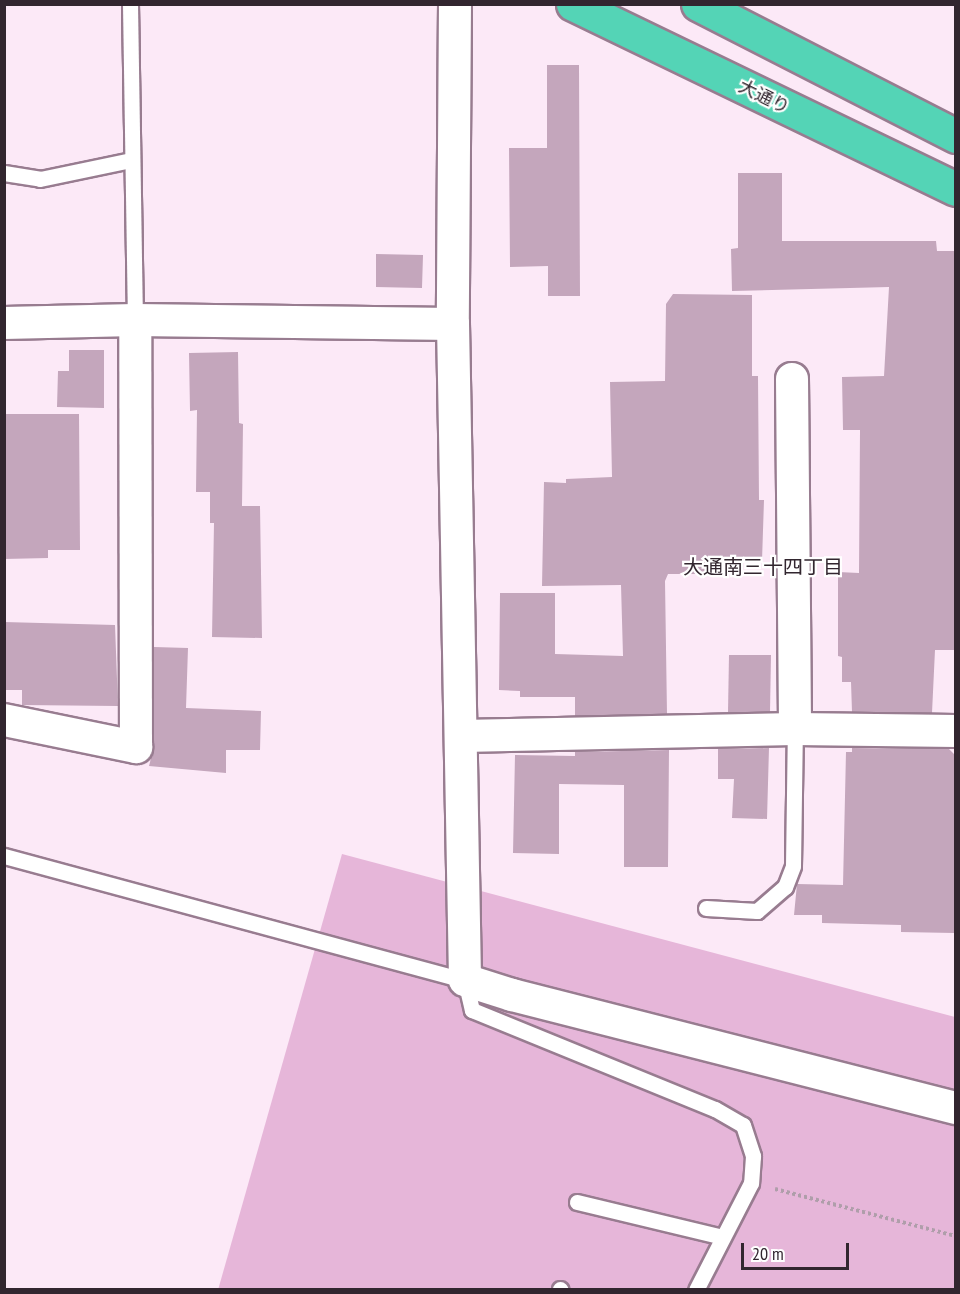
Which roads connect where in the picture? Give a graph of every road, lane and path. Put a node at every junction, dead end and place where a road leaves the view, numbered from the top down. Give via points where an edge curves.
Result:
1 (130, 4) edge
2 (455, 4) edge
3 (573, 4) edge
4 (698, 4) edge
5 (956, 136) edge
6 (131, 160) junction
7 (4, 173) edge
8 (956, 189) edge
9 (135, 320) junction
10 (4, 323) edge
11 (453, 324) junction
12 (792, 379) dead end
13 (4, 720) edge
14 (795, 729) junction
15 (956, 731) edge
16 (462, 736) junction
17 (4, 856) edge
18 (706, 908) dead end
19 (465, 980) junction
20 (956, 1108) edge
21 (751, 1183) junction
22 (577, 1202) dead end
23 (956, 1236) edge
24 (723, 1237) junction
25 (696, 1290) edge

1 - 6 lane
2 - 11 street
3 - 8 highway, 大通り
4 - 5 highway
6 - 7 lane via 40,179
6 - 9 lane
9 - 10 street
9 - 11 street
9 - 13 street via 136,747
11 - 16 street
12 - 14 street
14 - 15 street
14 - 16 street
14 - 18 lane via 793,866 785,887 757,910
16 - 19 street
17 - 19 lane
19 - 20 street
19 - 21 lane via 472,1011 715,1109 743,1125 753,1156
21 - 23 path
21 - 24 lane
22 - 24 lane
24 - 25 lane

